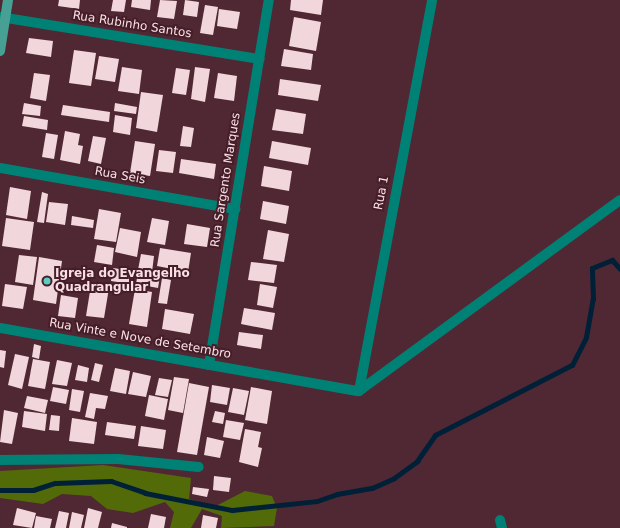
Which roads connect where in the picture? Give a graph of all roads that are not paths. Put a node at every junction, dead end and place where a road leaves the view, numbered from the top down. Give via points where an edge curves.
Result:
1 (8, 0) edge
2 (269, 0) edge
3 (432, 0) edge
4 (3, 17) edge
5 (0, 51) edge
6 (260, 59) junction
7 (0, 168) edge
8 (620, 200) edge
9 (235, 209) junction
10 (0, 328) edge
11 (209, 365) junction
12 (359, 391) junction
13 (0, 460) edge
14 (199, 467) dead end

1 - 4 street
2 - 6 street, Rua Sargento Marques
3 - 12 street, Rua 1
4 - 5 street
4 - 6 street, Rua Rubinho Santos
6 - 9 street, Rua Sargento Marques
7 - 9 street, Rua Seis
8 - 12 street
9 - 11 street, Rua Sargento Marques
10 - 11 street, Rua Vinte e Nove de Setembro
11 - 12 street, Rua Vinte e Nove de Setembro
13 - 14 street via 118,459

